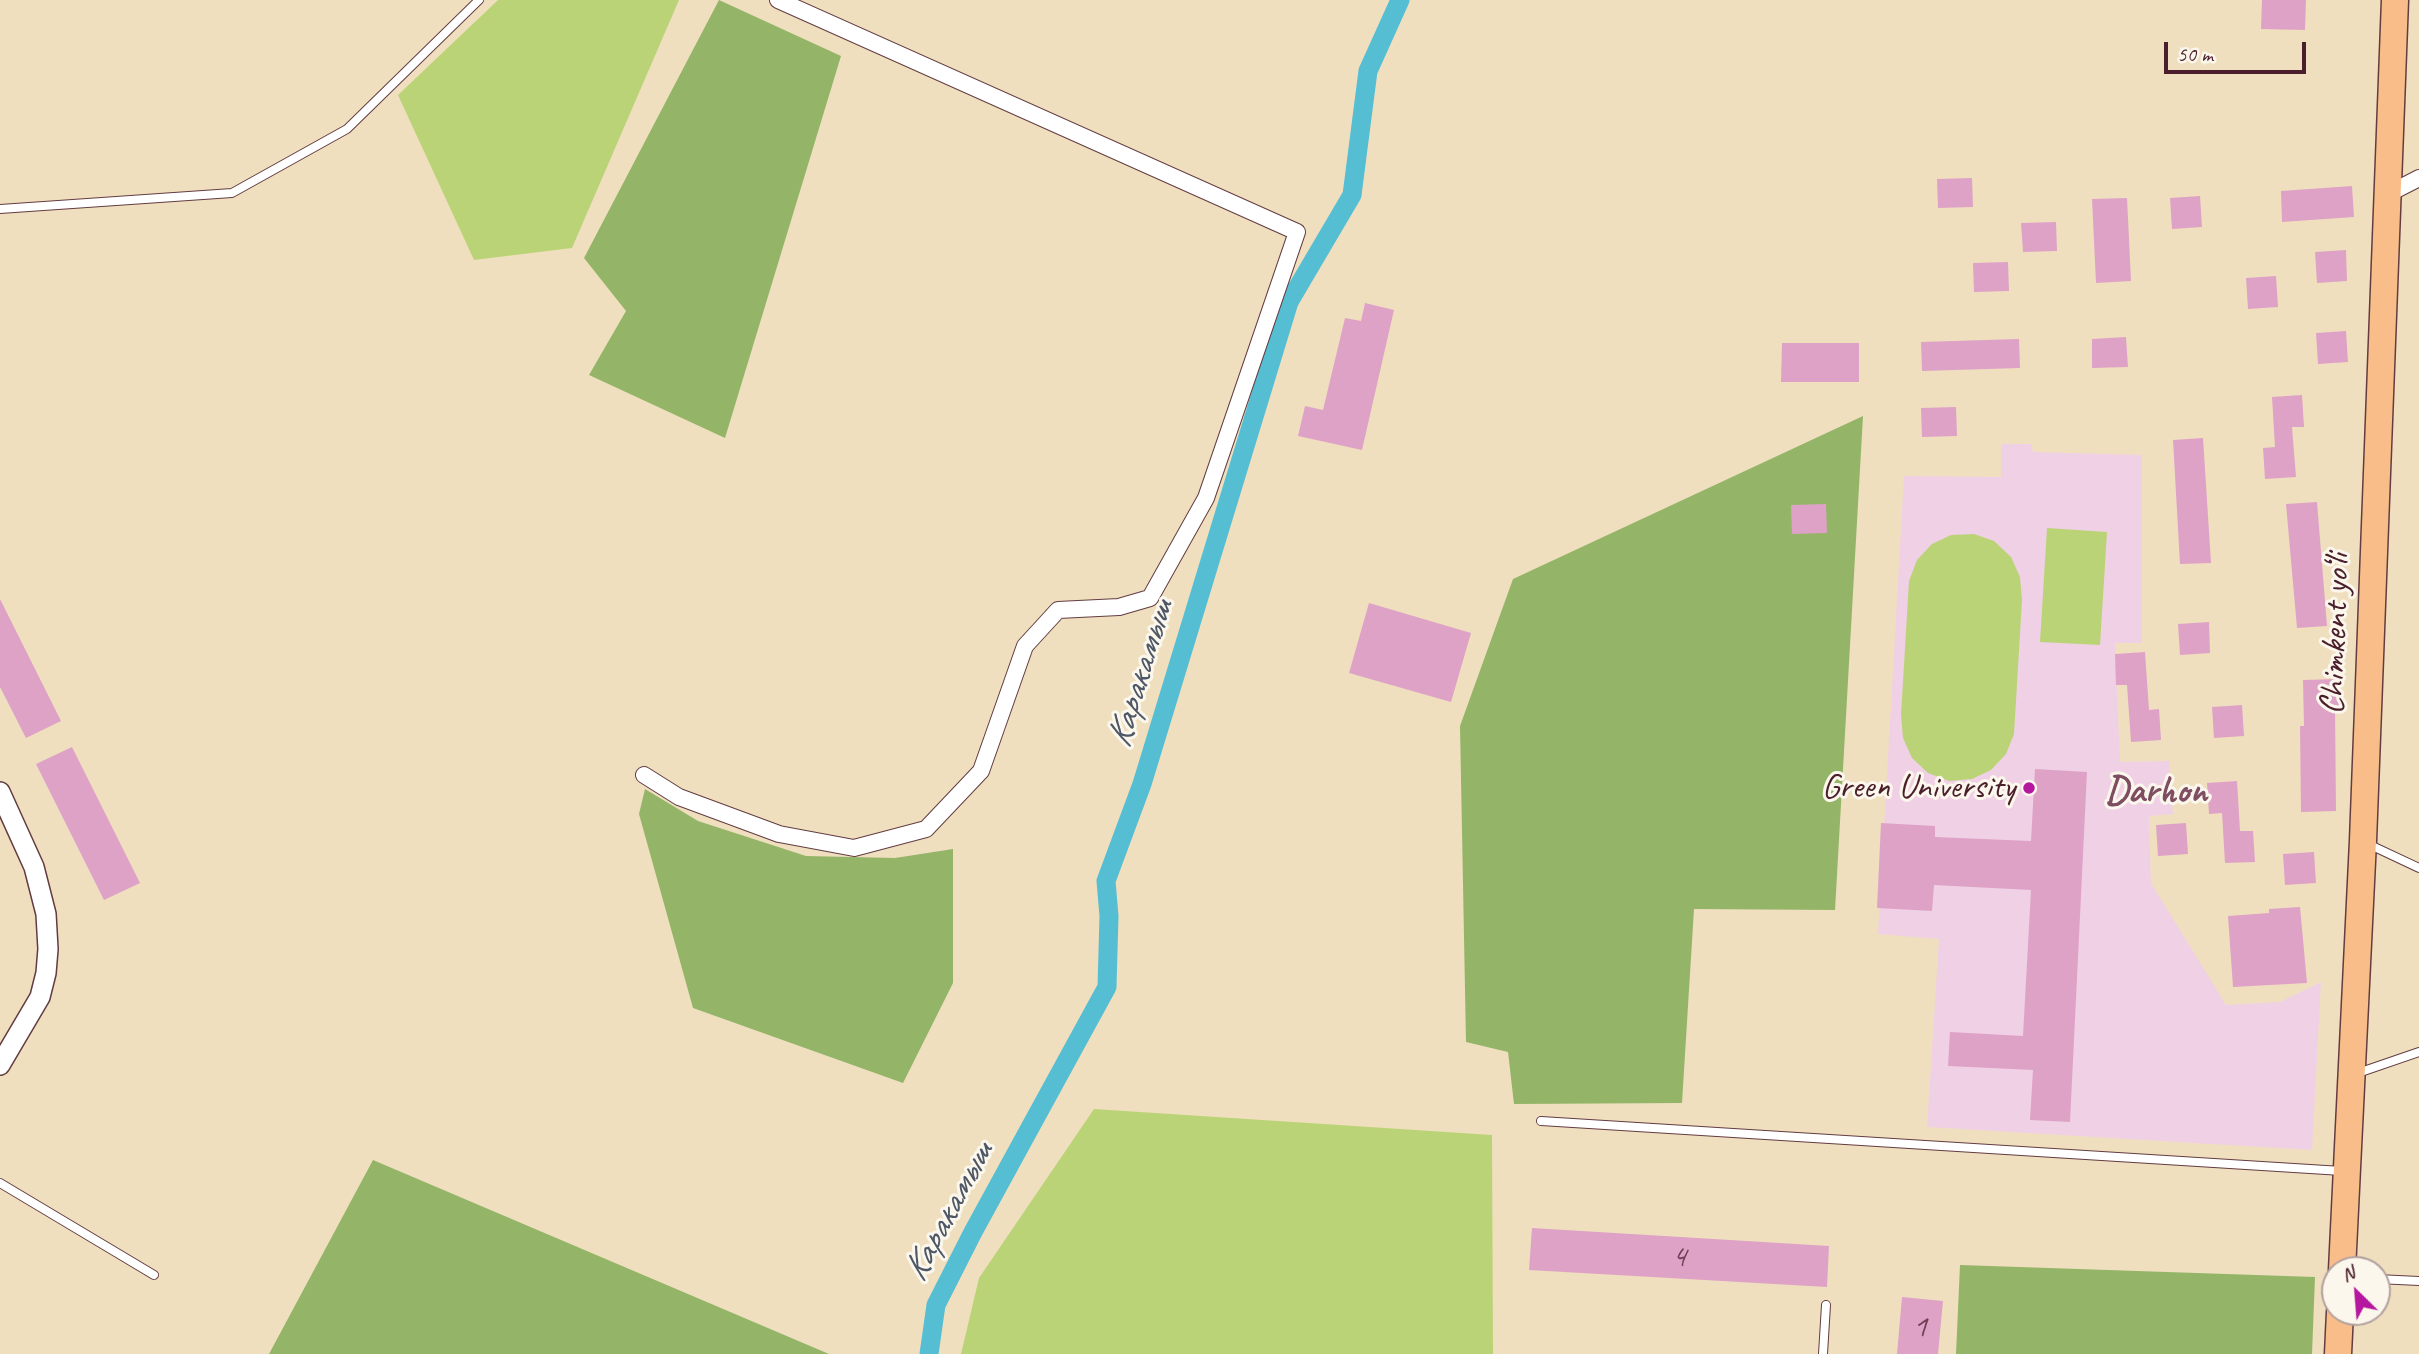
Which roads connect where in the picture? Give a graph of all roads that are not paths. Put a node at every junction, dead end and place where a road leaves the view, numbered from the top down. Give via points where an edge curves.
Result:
1 (479, 0) edge
2 (778, 0) edge
3 (2395, 0) edge
4 (2419, 178) edge
5 (2388, 194) junction
6 (0, 209) edge
7 (645, 775) dead end
8 (0, 792) edge
9 (2363, 841) junction
10 (2419, 868) edge
11 (2419, 1052) edge
12 (0, 1065) edge
13 (2352, 1075) junction
14 (1541, 1121) dead end
15 (2346, 1171) junction
16 (0, 1183) edge
17 (2343, 1256) edge
18 (154, 1275) dead end
19 (2391, 1280) edge
20 (2419, 1281) edge
21 (1826, 1305) dead end
22 (2340, 1326) edge
23 (1823, 1354) edge
24 (2339, 1354) edge

1 - 6 lane via 348,129 232,193
2 - 7 street via 1297,232 1206,498 1150,598 1119,607 1058,610 1026,646 981,771 926,829 854,848 779,834 679,797
3 - 5 highway, Chimkent yo‘li
4 - 5 street
5 - 9 highway, Chimkent yo‘li
8 - 12 street via 34,867 46,914 48,949 40,997
9 - 10 lane
9 - 13 highway, Chimkent yo‘li
11 - 13 lane
13 - 15 highway, Chimkent yo‘li
14 - 15 lane
15 - 17 highway, Chimkent yo‘li
16 - 18 lane
19 - 20 lane
21 - 23 lane
22 - 24 highway

